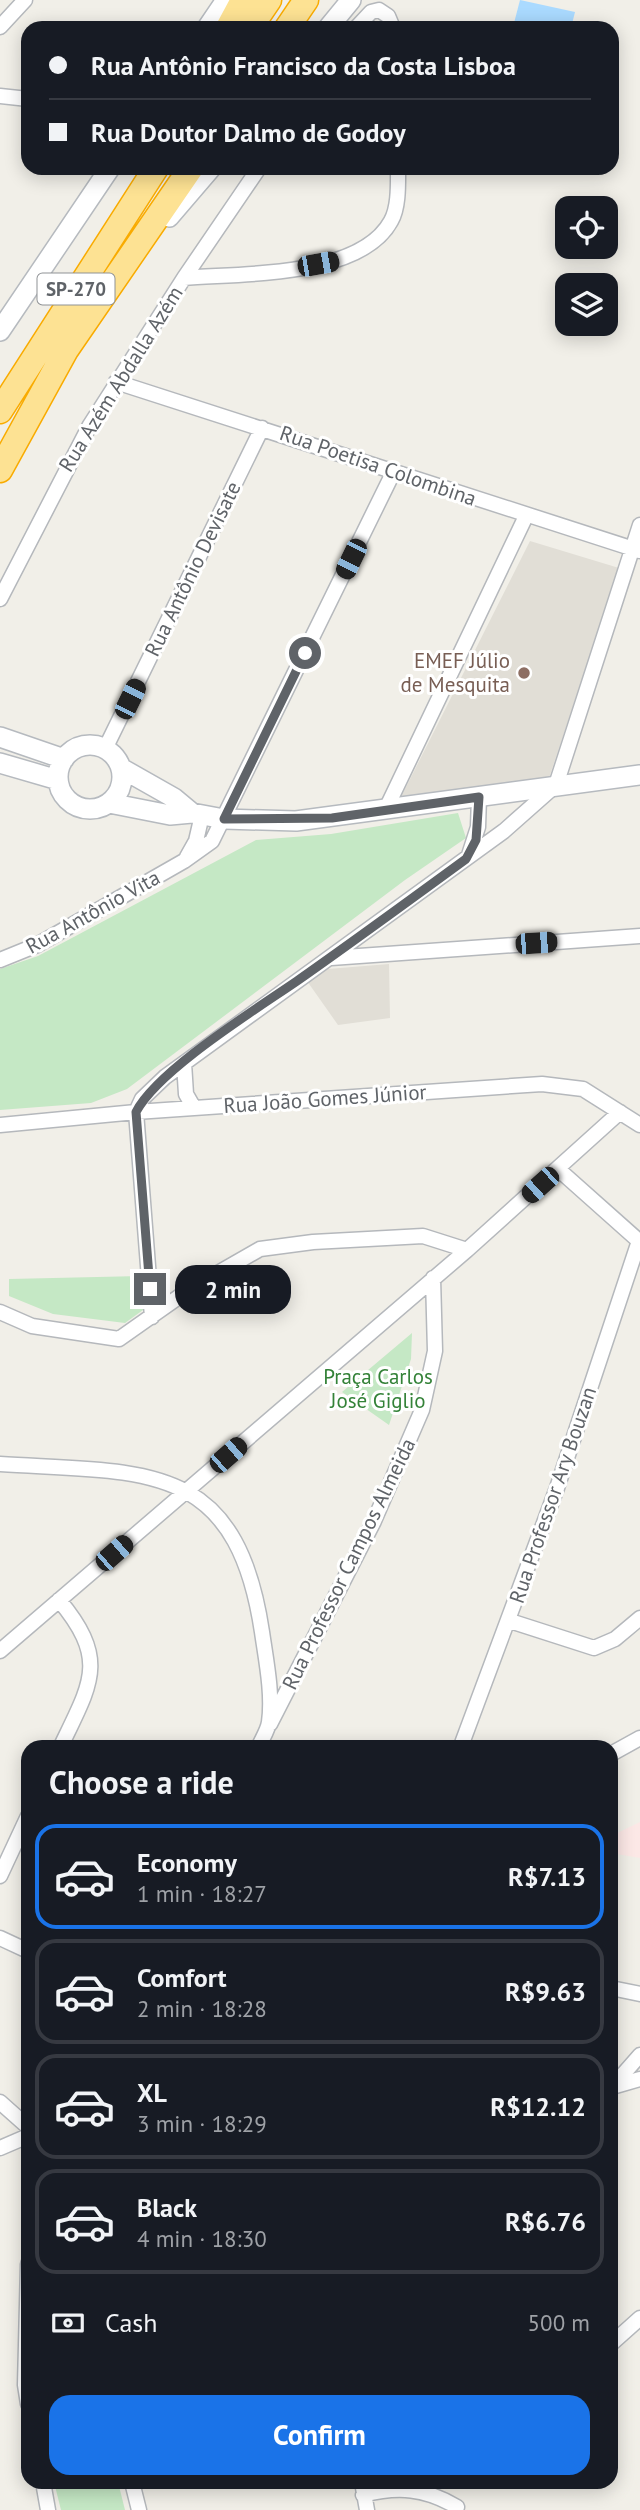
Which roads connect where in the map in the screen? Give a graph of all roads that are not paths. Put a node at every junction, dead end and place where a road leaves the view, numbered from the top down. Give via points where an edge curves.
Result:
1 (25, 0) edge
2 (226, 0) edge
3 (243, 0) edge
4 (269, 0) edge
5 (306, 0) edge
6 (351, 0) edge
7 (212, 21) edge
8 (232, 21) edge
9 (255, 21) edge
10 (292, 21) edge
11 (334, 21) edge
12 (363, 21) edge
13 (390, 21) edge
14 (0, 27) edge
15 (0, 96) edge
16 (21, 98) edge
17 (105, 175) edge
18 (152, 175) edge
19 (186, 175) edge
20 (205, 175) edge
21 (253, 175) edge
22 (397, 175) edge
23 (121, 270) junction
24 (184, 278) junction
25 (0, 331) edge
26 (116, 382) junction
27 (0, 411) edge
28 (262, 428) junction
29 (0, 470) edge
30 (394, 471) junction
31 (526, 516) junction
32 (640, 525) edge
33 (636, 550) edge
34 (0, 599) edge
35 (0, 737) edge
36 (105, 749) junction
37 (64, 758) junction
38 (0, 763) edge
39 (121, 768) junction
40 (640, 775) edge
41 (58, 780) junction
42 (556, 785) junction
43 (479, 797) junction
44 (108, 803) junction
45 (384, 811) junction
46 (197, 814) junction
47 (224, 819) junction
48 (466, 859) junction
49 (184, 861) junction
50 (640, 936) edge
51 (329, 958) junction
52 (0, 960) edge
53 (184, 1063) junction
54 (194, 1108) junction
55 (136, 1112) junction
56 (620, 1112) junction
57 (0, 1125) edge
58 (640, 1125) edge
59 (558, 1168) junction
60 (640, 1242) edge
61 (467, 1250) junction
62 (433, 1278) junction
63 (0, 1312) edge
64 (152, 1317) junction
65 (0, 1464) edge
66 (188, 1490) junction
67 (59, 1600) junction
68 (640, 1618) edge
69 (510, 1621) junction
70 (0, 1651) edge
71 (270, 1724) junction
72 (640, 1738) edge
73 (64, 1740) edge
74 (262, 1740) edge
75 (463, 1740) edge
76 (618, 1750) edge
77 (21, 1831) edge
78 (0, 1876) edge
79 (0, 1938) edge
80 (21, 1948) edge
81 (618, 1989) edge
82 (640, 1994) edge
83 (640, 2055) edge
84 (618, 2079) edge
85 (640, 2079) edge
86 (618, 2085) edge
87 (0, 2102) edge
88 (21, 2121) edge
89 (21, 2139) edge
90 (0, 2148) edge
91 (640, 2318) edge
92 (618, 2338) edge
93 (44, 2489) edge
94 (134, 2489) edge
95 (363, 2489) edge
96 (406, 2489) edge
97 (457, 2507) dead end
98 (48, 2510) edge
99 (139, 2510) edge
100 (368, 2510) edge

1 - 14 street
2 - 7 main road
3 - 8 highway
4 - 9 highway
5 - 10 highway
6 - 11 main road
12 - 13 street via 379,10
15 - 16 street
17 - 25 main road
18 - 27 highway, SP-270
19 - 23 highway, SP-270
20 - 23 main road
21 - 24 street, Rua Azém Abdalla Azém
22 - 24 street via 391,221 361,251 342,260 295,268
23 - 29 highway, SP-270 via 66,350
24 - 26 street, Rua Azém Abdalla Azém
26 - 28 street, Rua Poetisa Colombina
26 - 34 street, Rua Azém Abdalla Azém via 60,479
28 - 30 street, Rua Poetisa Colombina
28 - 36 street, Rua Antônio Devisate
30 - 31 street, Rua Poetisa Colombina
30 - 47 street, Rua Antônio Vita
31 - 33 street, Rua Poetisa Colombina
31 - 45 street
32 - 33 street
33 - 42 street
35 - 37 main road
36 - 37 main road via 83,746
36 - 39 main road
37 - 41 main road
38 - 41 main road
39 - 44 main road via 121,787
39 - 46 main road
40 - 42 main road
41 - 44 main road via 64,796 77,806 93,809
42 - 43 main road
42 - 48 street
43 - 45 main road
43 - 48 street via 476,840
44 - 46 main road via 170,815
45 - 47 main road via 296,821
46 - 47 main road
46 - 49 street, Rua Antônio Vita via 196,841
47 - 49 street, Rua Antônio Vita via 212,841
48 - 51 street
49 - 52 street, Rua Antônio Vita via 37,945
50 - 51 street
51 - 53 street
53 - 54 street via 186,1094
53 - 55 street via 152,1089
54 - 55 street, Rua João Gomes Júnior
54 - 56 street, Rua João Gomes Júnior via 542,1084 583,1089
55 - 57 street, Rua João Gomes Júnior
55 - 64 street
56 - 58 street, Rua João Gomes Júnior
56 - 59 street
59 - 60 street
59 - 61 street
60 - 69 street, Rua Professor Ary Bouzan
61 - 62 street
61 - 64 street via 423,1236 260,1249
62 - 66 street
62 - 71 street, Rua Professor Campos Almeida via 435,1351 422,1410 374,1521
63 - 64 street via 32,1326 112,1339 124,1337
65 - 66 street via 132,1475
66 - 67 street
66 - 71 street via 221,1517 248,1569 267,1663
67 - 70 street
67 - 73 street via 85,1634 91,1667 85,1696
68 - 69 street via 615,1639 594,1648
69 - 75 street, Rua Professor Ary Bouzan
71 - 74 street, Rua Professor Campos Almeida
72 - 76 street
77 - 78 street
79 - 80 street
81 - 82 street
83 - 84 street
85 - 86 street
87 - 88 street
89 - 90 street
91 - 92 street
93 - 98 street
94 - 99 street
95 - 100 street
96 - 97 street via 421,2490

